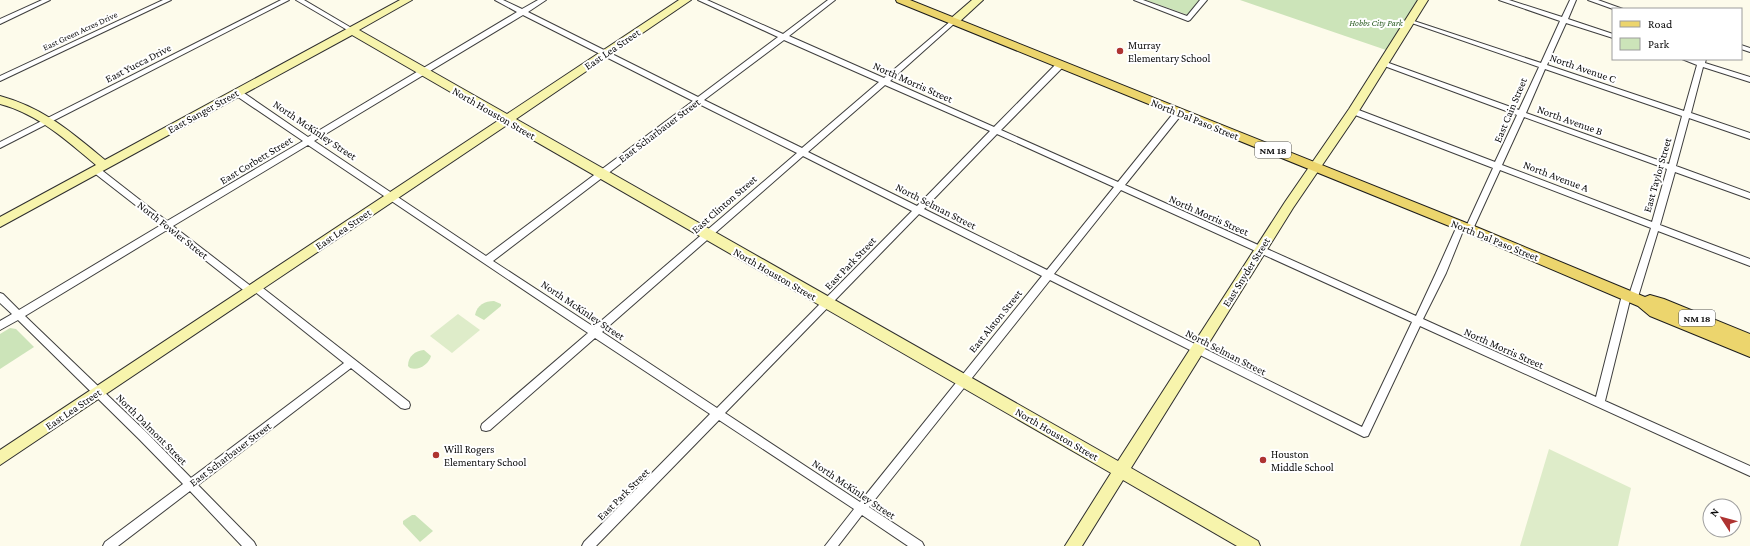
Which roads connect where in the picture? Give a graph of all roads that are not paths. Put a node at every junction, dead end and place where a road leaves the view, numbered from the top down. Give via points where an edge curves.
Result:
1 (48, 0) edge
2 (168, 0) edge
3 (286, 0) edge
4 (299, 0) edge
5 (406, 0) edge
6 (498, 0) edge
7 (543, 0) edge
8 (686, 0) edge
9 (701, 0) edge
10 (832, 0) edge
11 (901, 0) edge
12 (978, 0) edge
13 (1136, 0) edge
14 (1204, 0) edge
15 (1423, 0) edge
16 (1502, 0) edge
17 (1573, 0) edge
18 (1591, 0) edge
19 (1617, 8) edge
20 (522, 12) junction
21 (1564, 20) junction
22 (954, 21) junction
23 (1410, 21) junction
24 (0, 22) edge
25 (351, 30) junction
26 (783, 36) junction
27 (1612, 36) edge
28 (604, 53) junction
29 (1702, 61) edge
30 (1382, 64) junction
31 (1060, 65) junction
32 (1542, 66) junction
33 (423, 72) junction
34 (0, 79) edge
35 (1750, 80) edge
36 (884, 81) junction
37 (238, 93) junction
38 (0, 100) edge
39 (698, 101) junction
40 (1353, 111) junction
41 (1179, 112) junction
42 (1521, 114) junction
43 (1687, 115) junction
44 (507, 120) junction
45 (48, 121) junction
46 (996, 131) junction
47 (1750, 136) edge
48 (309, 141) junction
49 (0, 145) edge
50 (802, 152) junction
51 (1498, 166) junction
52 (100, 168) junction
53 (1315, 168) junction
54 (1672, 168) junction
55 (601, 174) junction
56 (1120, 186) junction
57 (1750, 196) edge
58 (391, 197) junction
59 (918, 210) junction
60 (0, 223) edge
61 (168, 225) junction
62 (1655, 227) junction
63 (1465, 228) junction
64 (707, 234) junction
65 (1260, 250) junction
66 (487, 260) junction
67 (1750, 263) edge
68 (1048, 275) junction
69 (253, 289) junction
70 (0, 297) edge
71 (1634, 298) junction
72 (827, 303) junction
73 (18, 315) junction
74 (1418, 321) junction
75 (0, 326) edge
76 (594, 332) junction
77 (1750, 340) edge
78 (1198, 350) junction
79 (1750, 351) edge
80 (351, 363) junction
81 (963, 380) junction
82 (98, 392) junction
83 (1599, 403) junction
84 (405, 406) dead end
85 (718, 414) junction
86 (486, 427) dead end
87 (1364, 433) joint
88 (0, 458) edge
89 (1120, 470) junction
90 (1750, 471) edge
91 (189, 485) junction
92 (861, 509) junction
93 (109, 546) edge
94 (250, 546) edge
95 (588, 546) edge
96 (831, 546) edge
97 (918, 546) edge
98 (1073, 546) edge
99 (1252, 546) edge

1 - 24 street
2 - 34 street, East Green Acres Drive
3 - 45 street, East Yucca Drive
4 - 25 street, North Houston Street
5 - 25 street, East Sanger Street
6 - 20 street, North Selman Street
7 - 20 street, East Corbett Street
8 - 28 street, East Lea Street
9 - 26 street, North Morris Street
10 - 26 street, East Scharbauer Street
11 - 22 main road, North Dal Paso Street / NM 18
12 - 22 street, East Clinton Street
13 - 14 street via 1188,19
15 - 23 street, East Snyder Street
16 - 21 street
17 - 21 street, East Cain Street
18 - 19 street
20 - 28 street, North Selman Street
20 - 33 street, East Corbett Street
21 - 27 street
21 - 32 street, East Cain Street
22 - 31 main road, North Dal Paso Street / NM 18
22 - 36 street, East Clinton Street
23 - 30 street, East Snyder Street
23 - 32 street, North Avenue C
25 - 33 street, North Houston Street
25 - 37 street, East Sanger Street
26 - 36 street, North Morris Street
26 - 39 street, East Scharbauer Street
28 - 39 street, North Selman Street
28 - 44 street, East Lea Street
29 - 35 street
29 - 43 street, East Taylor Street
30 - 40 street, East Snyder Street
30 - 42 street, North Avenue B
31 - 41 main road, North Dal Paso Street / NM 18
31 - 46 street, East Park Street
32 - 42 street, East Cain Street
32 - 43 street, North Avenue C
33 - 44 street, North Houston Street
33 - 48 street, East Corbett Street
36 - 46 street, North Morris Street
36 - 50 street, East Clinton Street
37 - 48 street, North McKinley Street
37 - 52 street, East Sanger Street
38 - 45 street, North Fowler Street via 16,103
39 - 50 street, North Selman Street
39 - 55 street, East Scharbauer Street
40 - 51 street, North Avenue A
40 - 53 street, East Snyder Street
41 - 53 main road, North Dal Paso Street / NM 18
41 - 56 street, East Alston Street
42 - 51 street, East Cain Street
42 - 54 street, North Avenue B
43 - 47 street, North Avenue C
43 - 54 street, East Taylor Street
44 - 55 street, North Houston Street
44 - 58 street, East Lea Street
45 - 49 street, East Yucca Drive
45 - 52 street, North Fowler Street
46 - 56 street, North Morris Street
46 - 59 street, East Park Street
48 - 58 street, North McKinley Street
48 - 61 street, East Corbett Street
50 - 59 street, North Selman Street
50 - 64 street, East Clinton Street
51 - 62 street, North Avenue A
51 - 63 street, East Cain Street
52 - 60 street, East Sanger Street
52 - 61 street, North Fowler Street
53 - 63 main road, North Dal Paso Street / NM 18
53 - 65 street, East Snyder Street
54 - 57 street, North Avenue B
54 - 62 street, East Taylor Street
55 - 64 street, North Houston Street
55 - 66 street, East Scharbauer Street
56 - 65 street, North Morris Street
56 - 68 street, East Alston Street
58 - 66 street, North McKinley Street
58 - 69 street, East Lea Street
59 - 68 street, North Selman Street
59 - 72 street, East Park Street
61 - 69 street, North Fowler Street
61 - 73 street, East Corbett Street
62 - 67 street, North Avenue A
62 - 71 street, East Taylor Street
63 - 71 main road, North Dal Paso Street / NM 18
63 - 74 street, East Cain Street
64 - 72 street, North Houston Street
64 - 76 street, East Clinton Street
65 - 74 street, North Morris Street
65 - 78 street, East Snyder Street
66 - 76 street, North McKinley Street
68 - 78 street, North Selman Street
68 - 81 street, East Alston Street
69 - 80 street, North Fowler Street
69 - 82 street, East Lea Street
70 - 73 street, North Dalmont Street
71 - 77 main road, North Dal Paso Street / NM 18 via 1659,303
71 - 79 main road, North Dal Paso Street via 1655,312
71 - 83 street, East Taylor Street
72 - 81 street, North Houston Street
72 - 85 street, East Park Street
73 - 75 street, East Corbett Street
73 - 82 street, North Dalmont Street
74 - 83 street, North Morris Street
74 - 87 street, East Cain Street
76 - 85 street, North McKinley Street
76 - 86 street, East Clinton Street
78 - 87 street, North Selman Street
78 - 89 street, East Snyder Street
80 - 84 street, North Fowler Street
80 - 91 street, East Scharbauer Street
81 - 89 street, North Houston Street
81 - 92 street, East Alston Street
82 - 88 street, East Lea Street
82 - 91 street, North Dalmont Street
83 - 90 street, North Morris Street
85 - 92 street, North McKinley Street
85 - 95 street, East Park Street
89 - 98 street, East Snyder Street
89 - 99 street, North Houston Street
91 - 93 street, East Scharbauer Street
91 - 94 street, North Dalmont Street
92 - 96 street, East Alston Street
92 - 97 street, North McKinley Street

